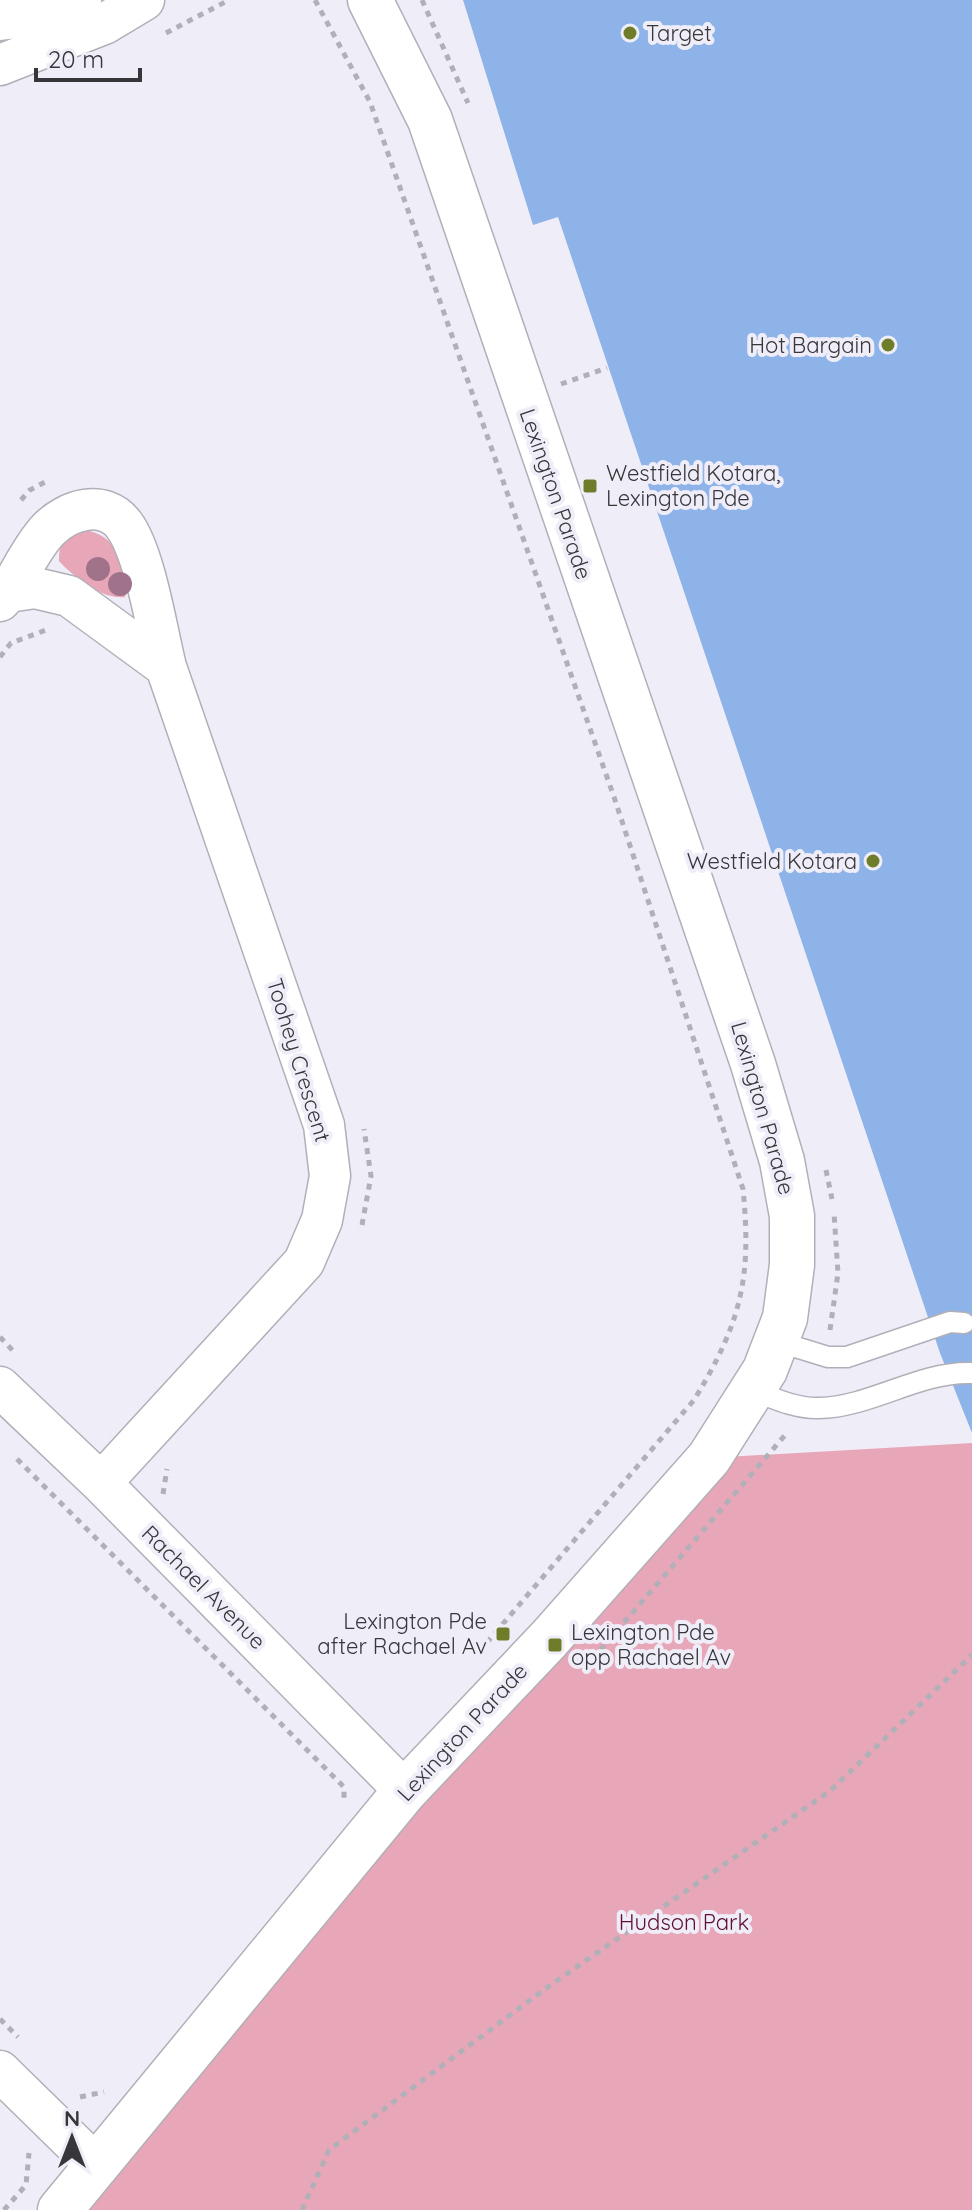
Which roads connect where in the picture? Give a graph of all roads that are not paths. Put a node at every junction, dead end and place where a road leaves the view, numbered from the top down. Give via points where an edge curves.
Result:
1 (81, 0) edge
2 (144, 0) edge
3 (370, 0) edge
4 (0, 20) edge
5 (0, 65) edge
6 (4, 597) edge
7 (166, 667) junction
8 (964, 1323) dead end
9 (776, 1341) junction
10 (11, 1373) edge
11 (970, 1373) edge
12 (752, 1390) junction
13 (101, 1483) junction
14 (405, 1791) junction
15 (11, 2056) edge
16 (96, 2165) junction
17 (60, 2210) edge

1 - 4 street via 33,16
2 - 5 street via 104,24
3 - 9 main road, Lexington Parade via 430,120 778,1147 792,1216 792,1265 785,1318
6 - 7 street, Toohey Crescent via 35,588 69,596
6 - 7 street, Toohey Crescent via 47,531 68,513 87,508 108,512 123,523 134,546
7 - 13 street, Toohey Crescent via 324,1125 330,1176 322,1220 304,1262
8 - 9 lane via 950,1322 847,1357 828,1357
9 - 12 main road, Lexington Parade
10 - 13 street, Rachael Avenue
11 - 12 lane via 946,1372 862,1400 818,1408 788,1404
12 - 14 main road, Lexington Parade via 709,1458
13 - 14 street, Rachael Avenue
14 - 16 main road, Lexington Parade
15 - 16 street
16 - 17 main road, Lexington Parade

